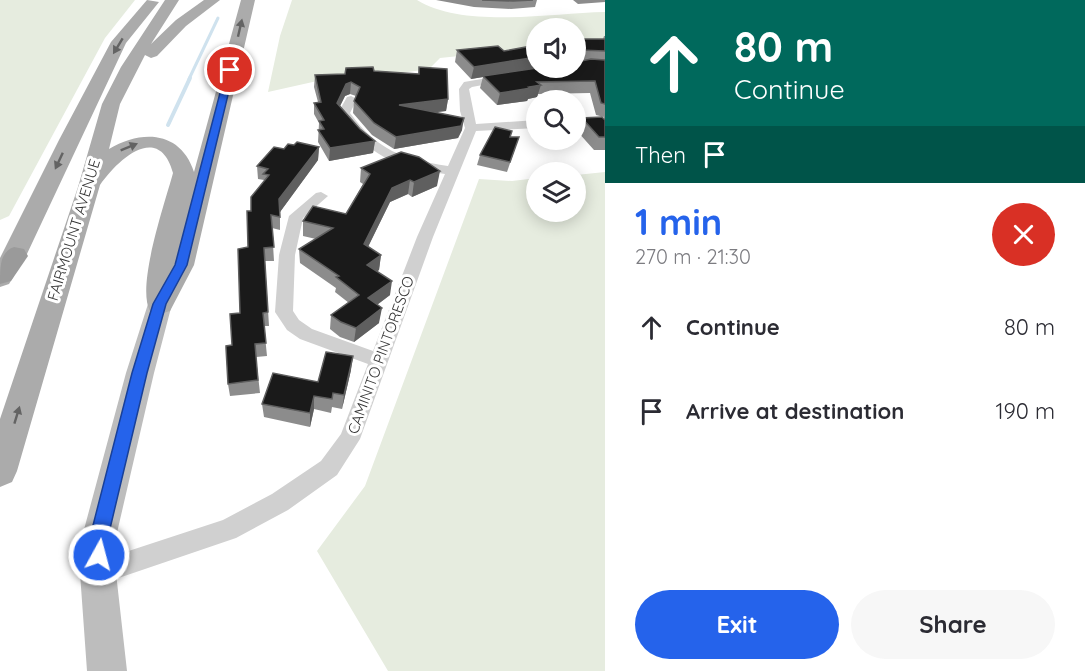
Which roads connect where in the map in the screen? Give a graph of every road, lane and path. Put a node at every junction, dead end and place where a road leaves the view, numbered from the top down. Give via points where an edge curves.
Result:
1 (153, 0) edge
2 (172, 0) edge
3 (213, 0) edge
4 (248, 0) edge
5 (522, 76) edge
6 (351, 99) dead end
7 (111, 104) junction
8 (586, 121) edge
9 (605, 122) edge
10 (526, 125) edge
11 (471, 128) junction
12 (454, 171) junction
13 (88, 187) junction
14 (321, 196) dead end
15 (5, 270) edge
16 (160, 304) junction
17 (380, 361) junction
18 (0, 471) edge
19 (98, 573) junction
20 (106, 671) edge

1 -> 15 main road via 119,42
2 - 7 main road, FAIRMOUNT AVENUE via 129,67
3 - 7 main road via 162,41
16 -> 4 main road via 181,265
5 - 11 street via 468,84 464,89
6 - 12 street via 344,113 357,133 373,146 400,162
7 - 13 main road, FAIRMOUNT AVENUE
8 - 9 street
10 - 11 street
11 - 12 street, CAMINITO PINTORESCO
12 - 17 street, CAMINITO PINTORESCO via 424,237
13 -> 16 main road via 113,155 135,144 162,144 182,161 184,173 161,264
18 -> 13 main road, FAIRMOUNT AVENUE
14 - 17 street via 296,216 287,255 284,312 306,334
16 - 19 street via 99,537
17 - 19 street, CAMINITO PINTORESCO via 350,440 329,468 280,502 228,530
19 - 20 street

